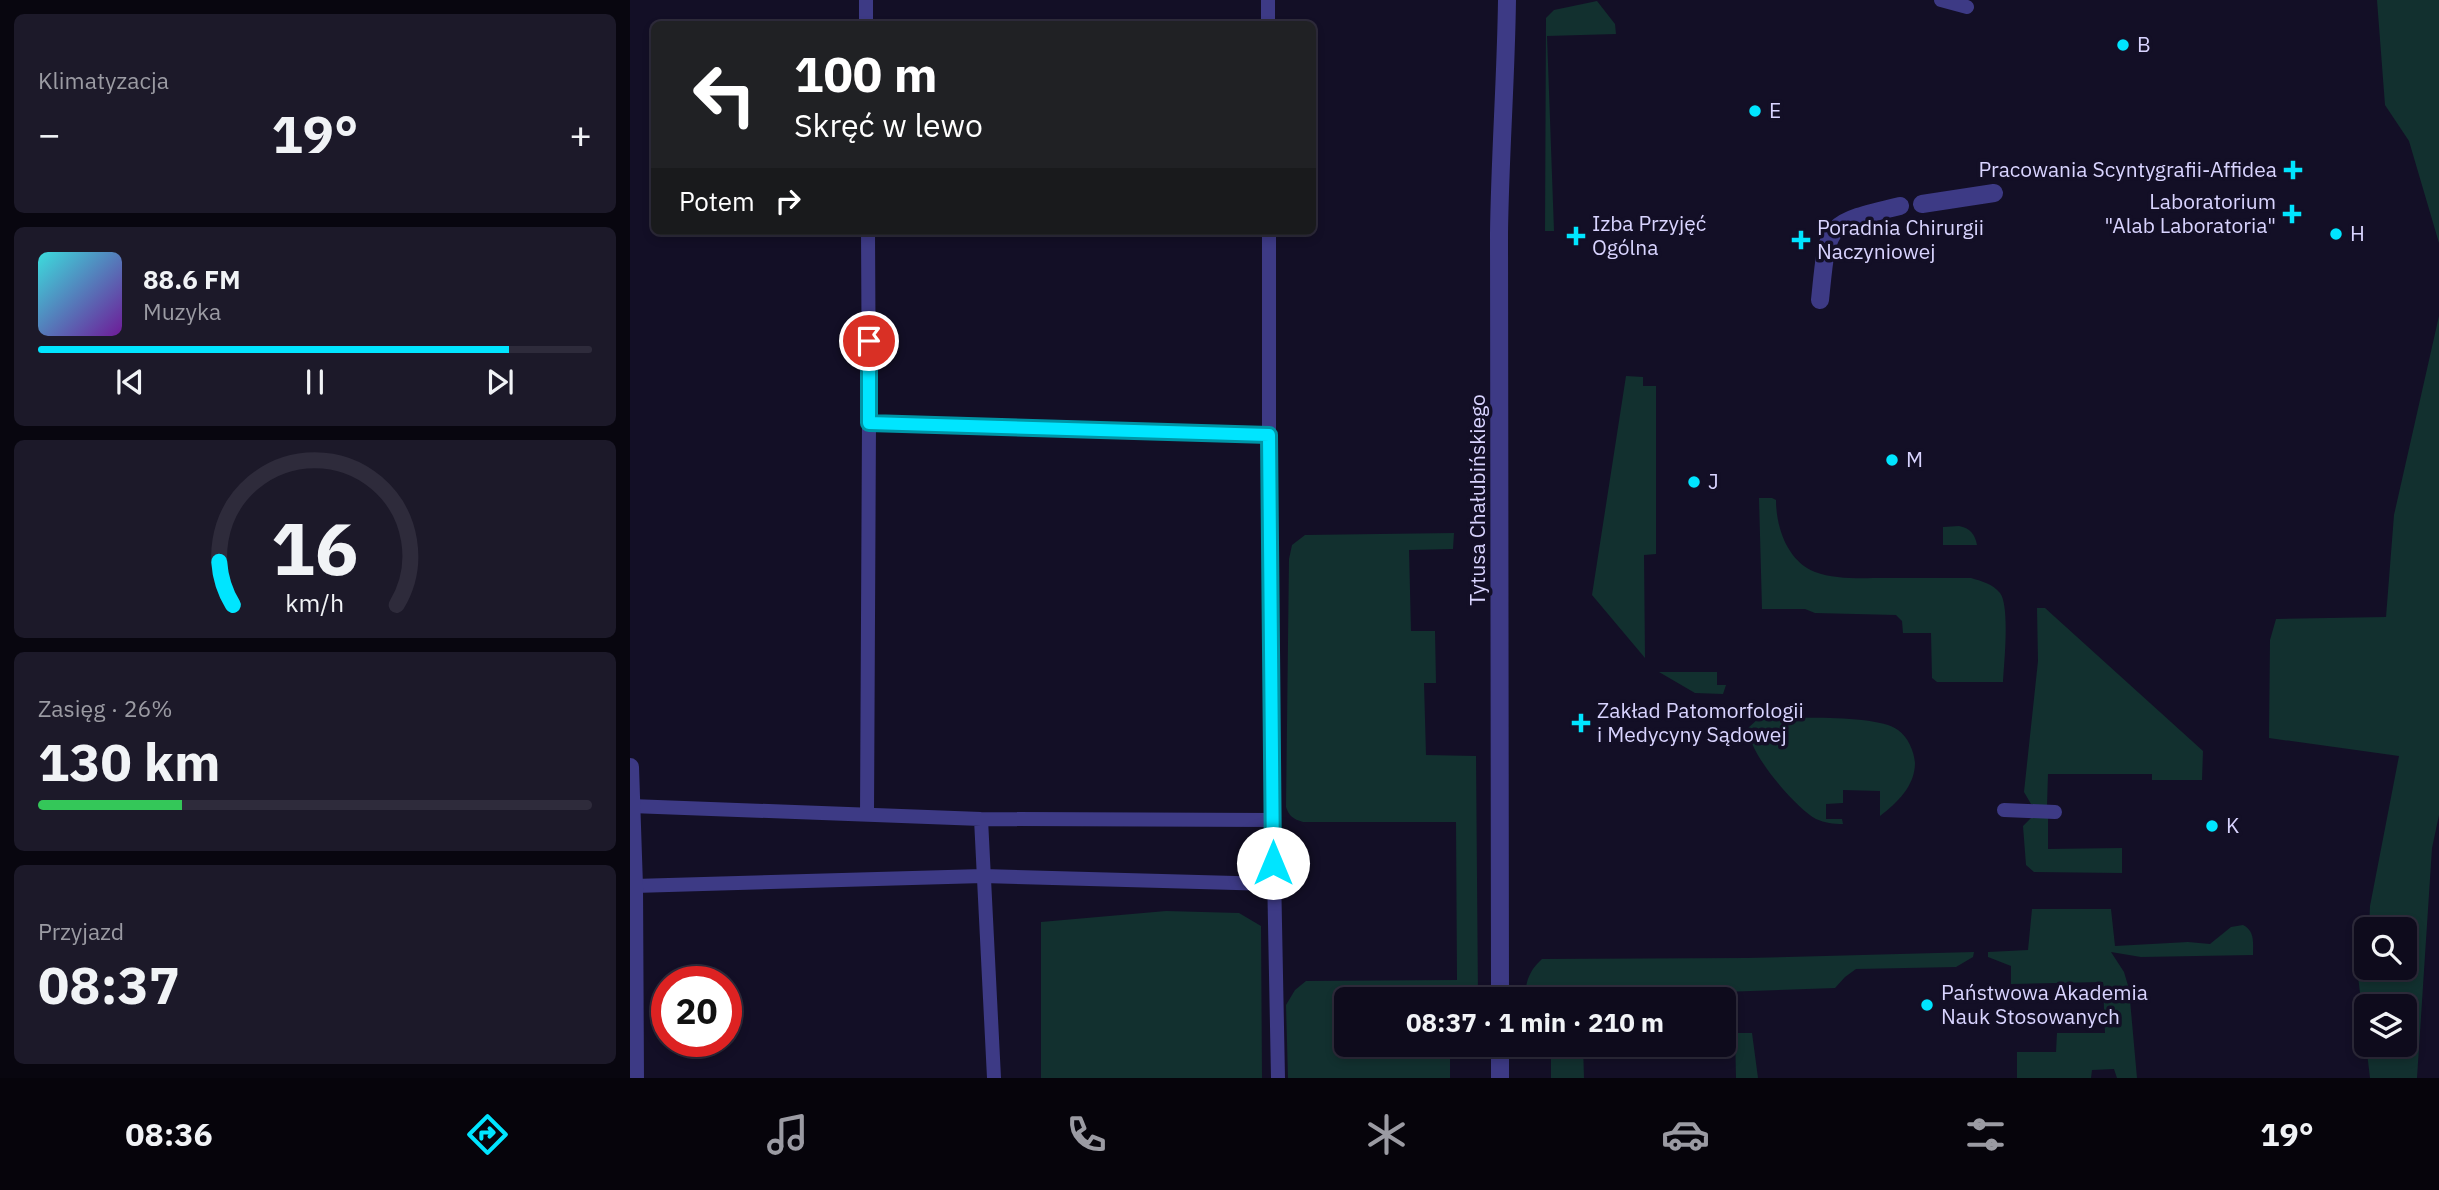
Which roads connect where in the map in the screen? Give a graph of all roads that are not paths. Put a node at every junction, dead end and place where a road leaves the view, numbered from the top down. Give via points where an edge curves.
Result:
1 (866, 0) edge
2 (1268, 0) edge
3 (1507, 0) edge
4 (1941, 0) edge
5 (1967, 8) dead end
6 (866, 21) edge
7 (1268, 21) edge
8 (1994, 193) dead end
9 (1922, 204) dead end
10 (1900, 206) dead end
11 (868, 235) edge
12 (1269, 235) edge
13 (1819, 300) dead end
14 (869, 423) junction
15 (1269, 435) junction
16 (630, 767) edge
17 (630, 806) edge
18 (2004, 810) dead end
19 (2055, 812) dead end
20 (867, 814) junction
21 (981, 818) junction
22 (1273, 820) junction
23 (984, 876) junction
24 (1273, 884) junction
25 (634, 887) junction
26 (1500, 987) edge
27 (1500, 1057) edge
28 (635, 1078) edge
29 (994, 1078) edge
30 (1278, 1078) edge
31 (1500, 1078) edge

1 - 6 lane
2 - 7 lane
3 - 26 street, Tytusa Chałubińskiego via 1499,233
4 - 5 lane
8 - 9 street
10 - 13 street via 1837,226 1826,242
11 - 14 lane
12 - 15 lane
14 - 15 lane
14 - 20 lane
15 - 22 lane
16 - 17 street
17 - 20 lane
17 - 25 street
18 - 19 lane
20 - 21 lane
21 - 22 lane
21 - 23 lane
22 - 24 lane
23 - 24 lane
23 - 25 lane
23 - 29 lane
24 - 30 lane
25 - 28 street
27 - 31 street

